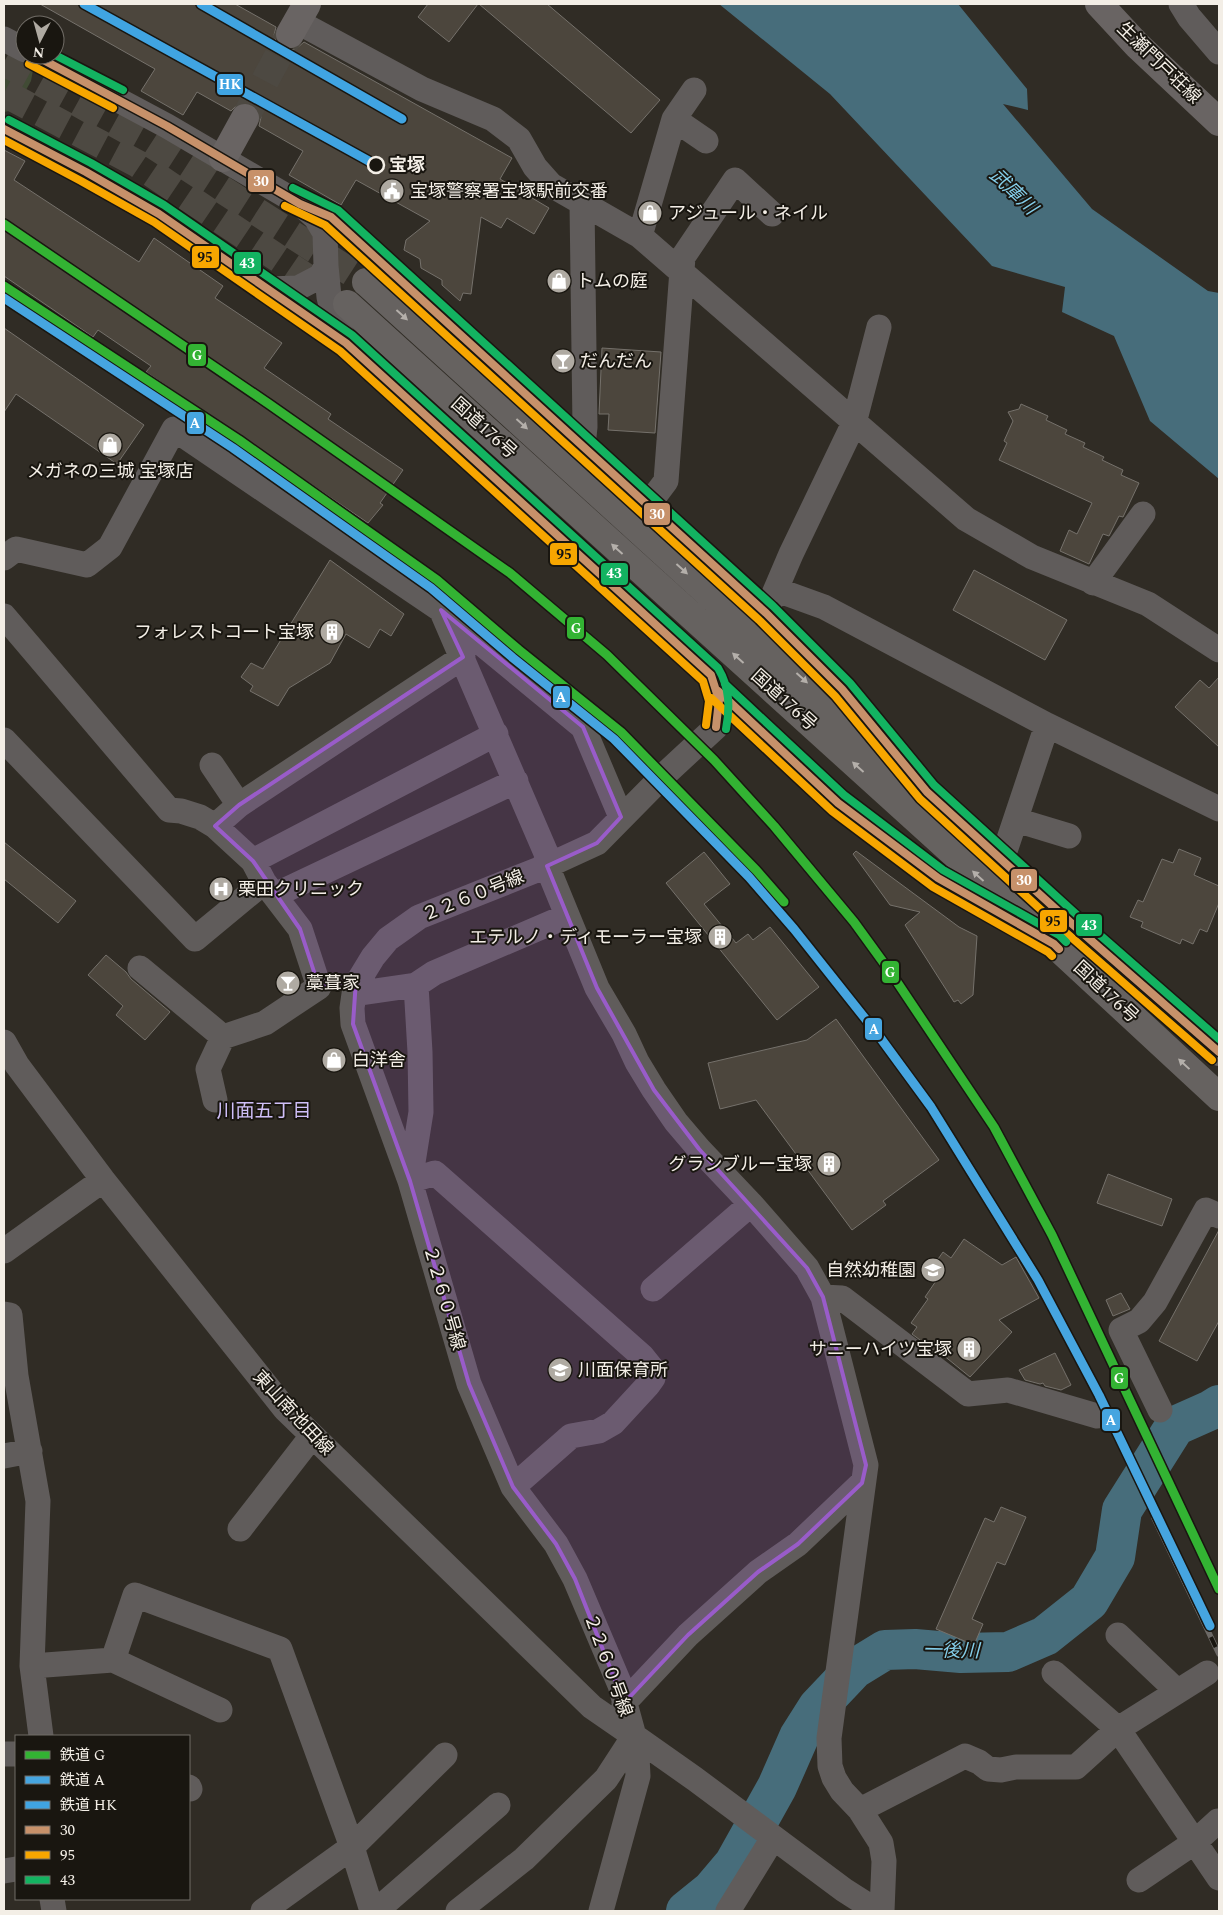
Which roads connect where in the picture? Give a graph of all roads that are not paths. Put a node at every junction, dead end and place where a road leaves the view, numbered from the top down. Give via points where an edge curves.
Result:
1 (1099, 4) edge
2 (1181, 4) edge
3 (298, 20) edge
4 (1219, 52) edge
5 (53, 65) edge
6 (694, 90) dead end
7 (245, 118) tunnel mouth
8 (674, 119) junction
9 (1219, 122) edge
10 (4, 129) edge
11 (706, 141) dead end
12 (223, 158) junction
13 (582, 203) junction
14 (300, 204) junction
15 (772, 214) dead end
16 (640, 236) junction
17 (326, 266) junction
18 (683, 273) junction
19 (366, 282) tunnel mouth
20 (269, 289) junction
21 (347, 304) tunnel mouth
22 (880, 327) dead end
23 (346, 343) junction
24 (854, 422) junction
25 (583, 446) junction
26 (648, 505) junction
27 (1143, 514) dead end
28 (4, 558) edge
29 (1093, 582) junction
30 (777, 590) junction
31 (441, 610) junction
32 (766, 613) junction
33 (4, 616) edge
34 (1219, 650) edge
35 (462, 657) junction
36 (718, 691) junction
37 (1047, 724) junction
38 (716, 727) junction
39 (496, 734) junction
40 (764, 734) junction
41 (4, 740) edge
42 (212, 765) dead end
43 (516, 781) junction
44 (927, 792) junction
45 (239, 806) junction
46 (1219, 810) edge
47 (621, 817) junction
48 (1016, 820) junction
49 (215, 826) junction
50 (1069, 836) dead end
51 (1002, 860) junction
52 (547, 866) junction
53 (264, 880) junction
54 (567, 916) junction
55 (1054, 944) junction
56 (140, 968) dead end
57 (416, 985) junction
58 (357, 987) junction
59 (319, 988) junction
60 (223, 1037) junction
61 (4, 1042) edge
62 (1219, 1052) edge
63 (1219, 1098) edge
64 (215, 1100) dead end
65 (103, 1180) junction
66 (410, 1181) junction
67 (752, 1204) junction
68 (1219, 1216) edge
69 (4, 1251) edge
70 (653, 1289) dead end
71 (823, 1297) junction
72 (4, 1314) edge
73 (10, 1376) edge
74 (1160, 1410) dead end
75 (1097, 1416) dead end
76 (312, 1436) junction
77 (30, 1451) junction
78 (4, 1456) edge
79 (862, 1483) junction
80 (513, 1487) junction
81 (240, 1528) dead end
82 (1118, 1635) dead end
83 (113, 1660) junction
84 (32, 1666) junction
85 (1054, 1673) dead end
86 (1207, 1673) dead end
87 (1177, 1691) junction
88 (624, 1704) junction
89 (220, 1710) dead end
90 (1118, 1729) junction
91 (40, 1735) edge
92 (634, 1736) junction
93 (445, 1755) dead end
94 (498, 1805) dead end
95 (860, 1810) junction
96 (1218, 1821) dead end
97 (762, 1830) junction
98 (1195, 1842) junction
99 (352, 1847) junction
100 (1219, 1878) edge
101 (1139, 1880) dead end
102 (263, 1911) edge
103 (374, 1911) edge
104 (458, 1911) edge
105 (601, 1911) edge
106 (728, 1911) edge
107 (877, 1911) edge
108 (882, 1911) edge

1 - 9 main road, 生瀬門戸荘線 via 1137,45
2 - 4 street
3 - 13 street via 422,89 493,119 519,138 536,168 551,185
5 - 12 street
6 - 8 street
7 - 12 main road
8 - 11 street
8 - 16 street
10 - 20 street via 159,214
12 - 14 street
13 - 16 street
13 - 25 street
14 - 17 street via 316,218 325,233
14 - 25 street via 331,217
15 - 18 street via 735,180 683,257
16 - 18 street
17 - 20 street via 320,276 298,288
17 - 23 street via 334,318
18 - 24 street
18 - 26 street via 666,481
19 -> 44 highway, 国道176号
20 - 23 street
55 -> 21 highway, 国道176号
22 - 24 street
23 - 36 street via 711,675
24 - 29 street via 966,519 1032,557
24 - 30 street
25 - 26 street
26 - 32 street
27 - 29 street
28 - 31 street via 16,548 86,565 110,547 174,430
29 - 34 street via 1148,604
30 - 32 street
30 - 37 street via 824,607
31 - 35 street
31 - 47 street via 583,727
32 - 44 street via 842,689
33 - 49 street via 169,810 200,817
35 - 39 street
35 - 45 street
36 - 38 street via 720,712
36 - 40 street
37 - 46 street
37 - 48 street
38 - 40 street
38 - 47 street, ２２６０号線
39 - 43 street
39 - 53 street
40 - 55 street via 838,802 938,878
41 - 53 street via 195,939
42 - 45 street
43 - 52 street via 546,853
43 - 53 street
44 - 51 highway, 国道176号
45 - 49 street
47 - 52 street, ２２６０号線 via 598,843
48 - 50 street
48 - 51 street
49 - 53 street
51 - 62 highway, 国道176号
52 - 54 street
52 - 58 street, ２２６０号線 via 419,917 388,939 373,957
53 - 59 street via 300,929
54 - 57 street via 434,973
54 - 67 street via 597,988 654,1090 699,1149
63 -> 55 highway, 国道176号
56 - 60 street
57 - 58 street
57 - 66 street via 421,1112
58 - 59 street
58 - 66 street, ２２６０号線 via 352,1008 353,1024
59 - 60 street via 265,1023
60 - 64 street via 208,1069
61 - 65 street, 東山南池田線 via 17,1065
65 - 69 street
65 - 76 street, 東山南池田線 via 285,1409
66 - 80 street, ２２６０号線 via 470,1384
66 - 80 street via 435,1173 654,1370 648,1385 614,1423 598,1431 571,1436
67 - 70 street
67 - 71 street via 807,1268
68 - 74 street via 1206,1210 1155,1302 1139,1321 1121,1330
71 - 75 street via 842,1298 968,1394 1008,1390
71 - 79 street via 866,1464
72 - 73 street via 10,1316
73 - 77 street
76 - 81 street
76 - 92 street, 東山南池田線 via 592,1707
77 - 78 street
77 - 84 street via 38,1501
79 - 88 street via 798,1544 758,1572 688,1635
79 - 95 street via 829,1738 830,1766 842,1791
80 - 88 street, ２２６０号線 via 556,1544 575,1579 620,1685
82 - 87 street
83 - 84 street
83 - 89 street
83 - 99 street via 135,1595 280,1650
84 - 91 street
85 - 90 street
86 - 87 street
87 - 90 street
88 - 92 street, ２２６０号線
90 - 95 street via 1076,1766 988,1769 965,1756
90 - 98 street
92 - 97 street, ２２６０号線
92 - 104 street via 606,1779 524,1859
92 - 105 street via 638,1776
93 - 99 street
94 - 103 street
95 - 108 street via 881,1843 884,1861
96 - 98 street
97 - 106 street
97 - 107 street, ２２６０号線
98 - 100 street
98 - 101 street
99 - 102 street
99 - 103 street

